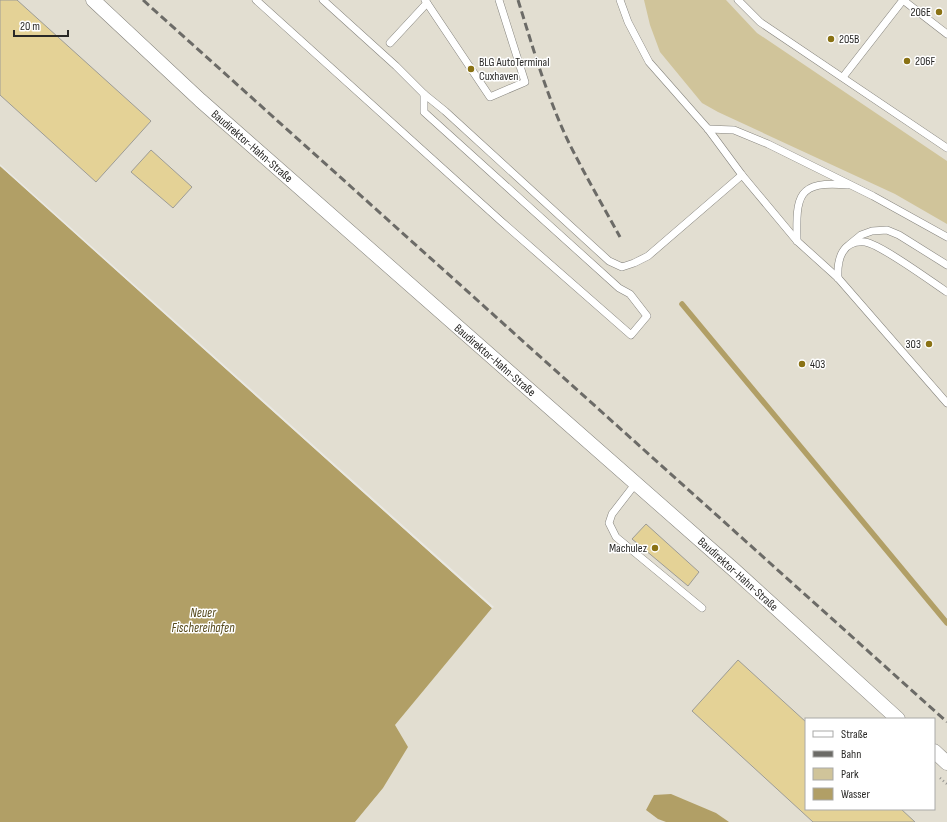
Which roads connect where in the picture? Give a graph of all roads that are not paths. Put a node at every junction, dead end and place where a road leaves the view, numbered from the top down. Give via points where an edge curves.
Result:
1 (93, 0) edge
2 (256, 0) edge
3 (323, 0) edge
4 (499, 0) edge
5 (620, 0) edge
6 (738, 0) edge
7 (903, 0) edge
8 (426, 2) edge
9 (947, 34) edge
10 (390, 43) dead end
11 (843, 77) junction
12 (424, 94) junction
13 (708, 129) junction
14 (947, 148) edge
15 (742, 175) junction
16 (854, 186) junction
17 (947, 237) edge
18 (797, 241) junction
19 (845, 248) junction
20 (947, 264) edge
21 (838, 278) junction
22 (947, 292) edge
23 (947, 403) edge
24 (636, 483) junction
25 (702, 608) dead end
26 (897, 718) edge
27 (935, 752) edge
28 (947, 763) edge

1 - 24 street, Baudirektor-Hahn-Straße via 200,100
2 - 12 lane via 502,222 631,334 647,316 630,294 619,288 424,112
3 - 12 lane
4 - 8 lane via 525,82 490,97
5 - 13 lane via 628,22 649,62
6 - 11 lane via 760,22
7 - 9 lane
7 - 11 lane
8 - 10 lane
11 - 14 lane
12 - 15 lane via 609,261 622,267 648,256
13 - 15 lane
13 - 16 lane via 734,130
15 - 18 lane
16 - 17 lane
16 - 18 lane via 830,183 816,185 806,191 799,201
18 - 21 lane
19 - 20 lane via 861,235 887,230
19 - 21 lane via 839,257
19 - 22 lane via 866,242 880,248
21 - 23 lane
24 - 25 lane via 612,514 609,523 616,537
24 - 26 street, Baudirektor-Hahn-Straße
27 - 28 street

